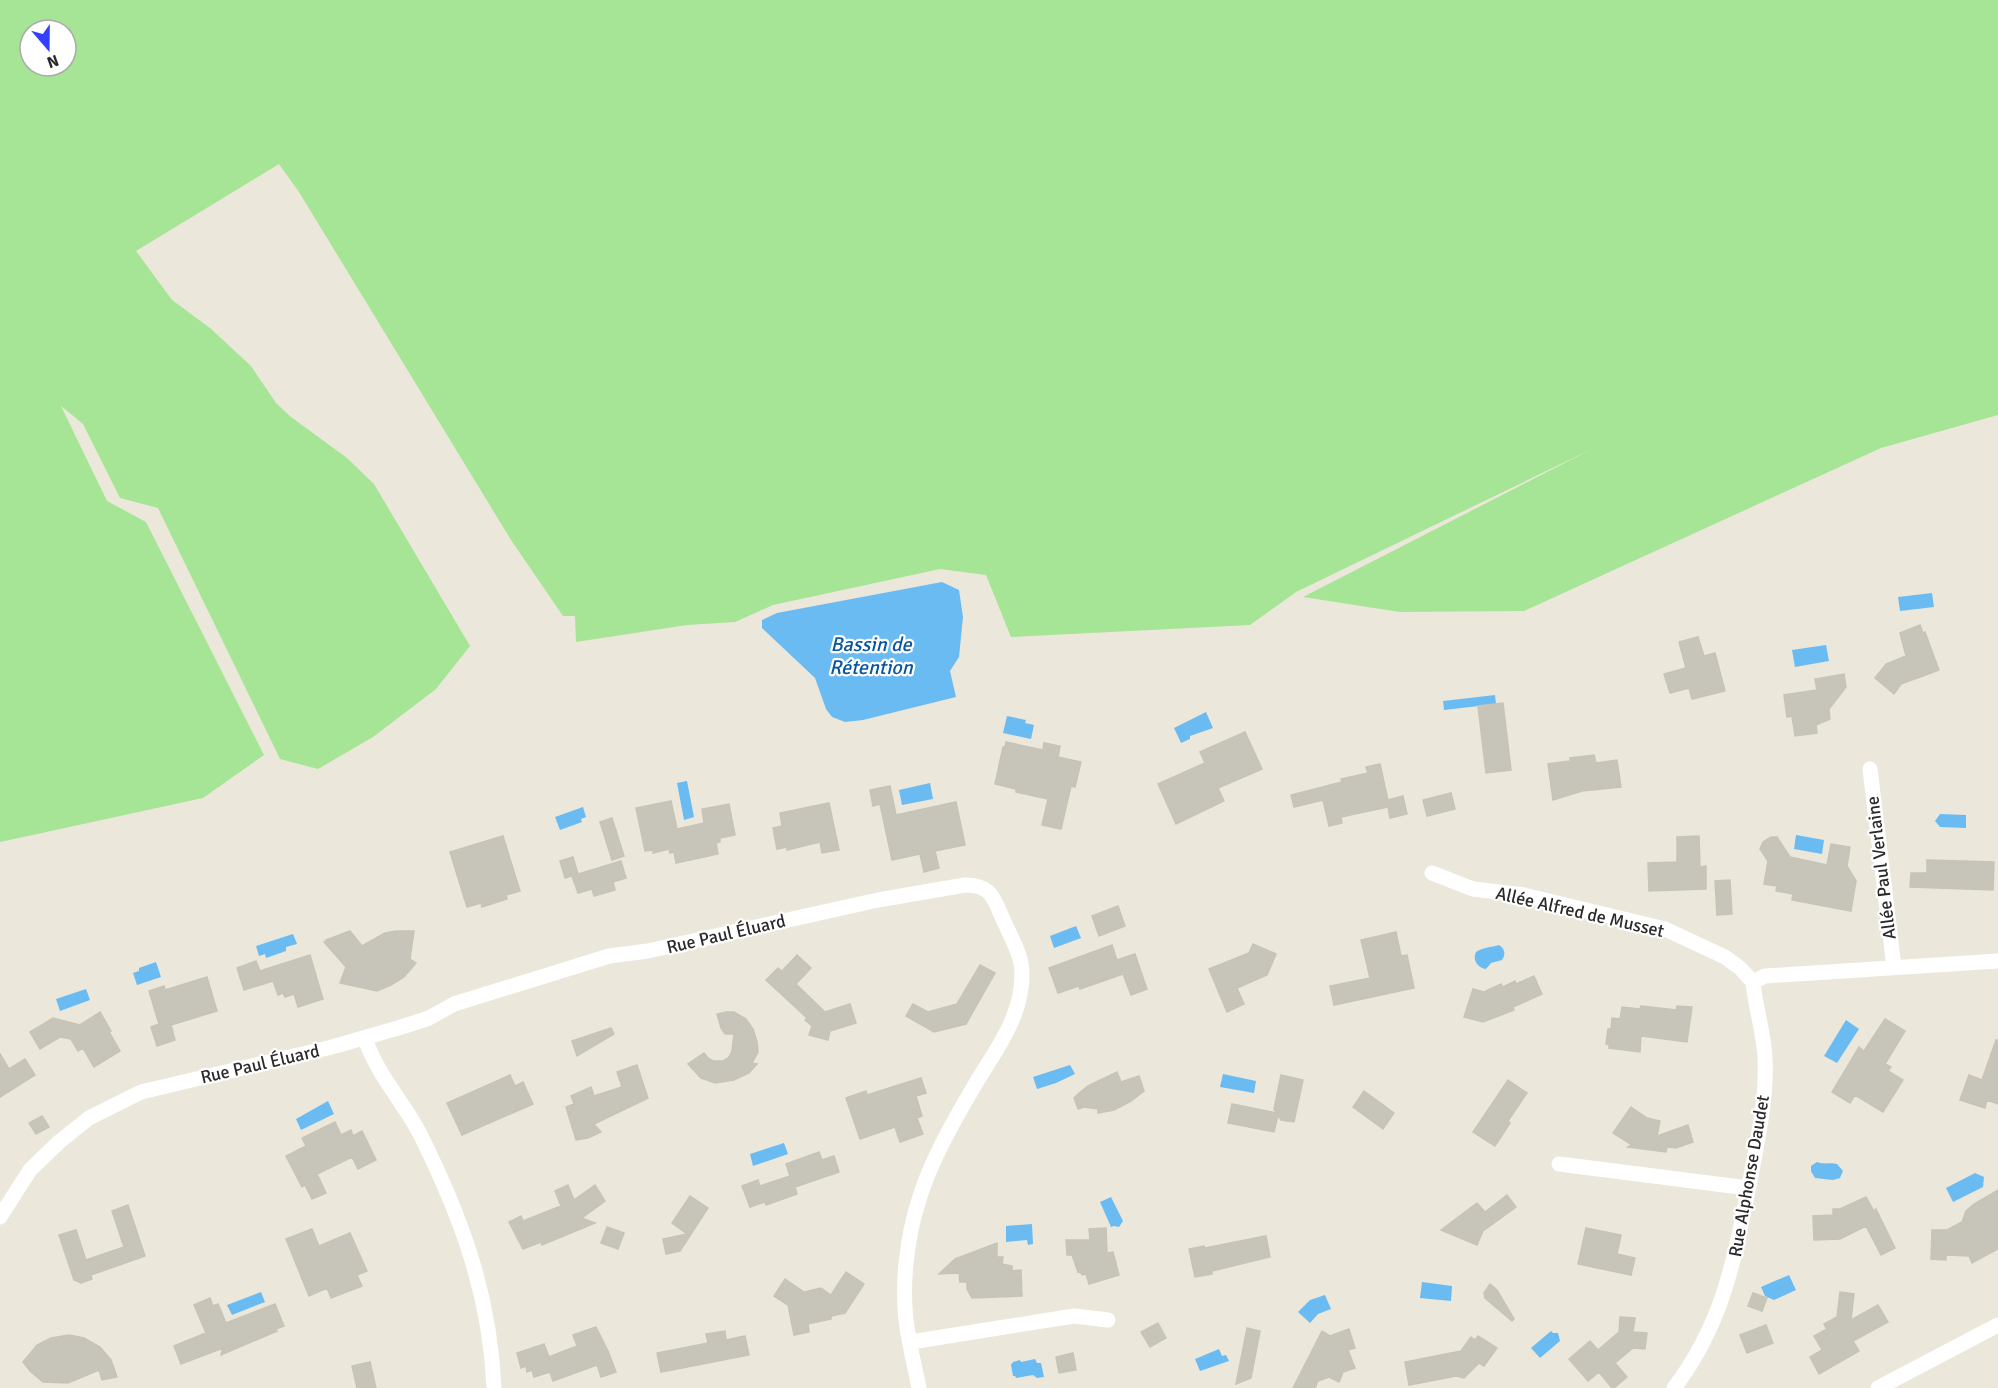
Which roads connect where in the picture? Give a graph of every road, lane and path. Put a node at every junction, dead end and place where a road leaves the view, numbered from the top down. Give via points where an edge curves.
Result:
1 (1870, 769) dead end
2 (1432, 873) dead end
3 (1998, 961) edge
4 (1893, 967) junction
5 (1753, 982) junction
6 (365, 1038) junction
7 (1559, 1164) dead end
8 (1748, 1188) junction
9 (0, 1216) edge
10 (1108, 1320) dead end
11 (1998, 1325) edge
12 (911, 1342) junction
13 (494, 1388) edge
14 (919, 1388) edge
15 (1674, 1388) edge
16 (1878, 1388) edge

1 - 4 street, Allée Paul Verlaine
2 - 5 street, Allée Alfred de Musset via 1473,888 1524,895 1665,929 1725,957
3 - 4 street
4 - 5 street via 1765,976
5 - 8 street, Rue Alphonse Daudet via 1765,1057 1765,1092
6 - 9 street, Rue Paul Éluard via 141,1092 114,1104 89,1118 30,1170
6 - 12 street, Rue Paul Éluard via 429,1018 454,1004 609,956 648,951 878,900 965,885 981,886 992,896 1016,948 1022,970 1021,995 1015,1018 941,1149 918,1204 906,1275 905,1308
6 - 13 street via 372,1058 418,1131 461,1224 485,1311
7 - 8 street
8 - 15 street, Rue Alphonse Daudet via 1726,1290 1700,1348
10 - 12 street via 1074,1316
11 - 16 street
12 - 14 street, Rue Paul Éluard

